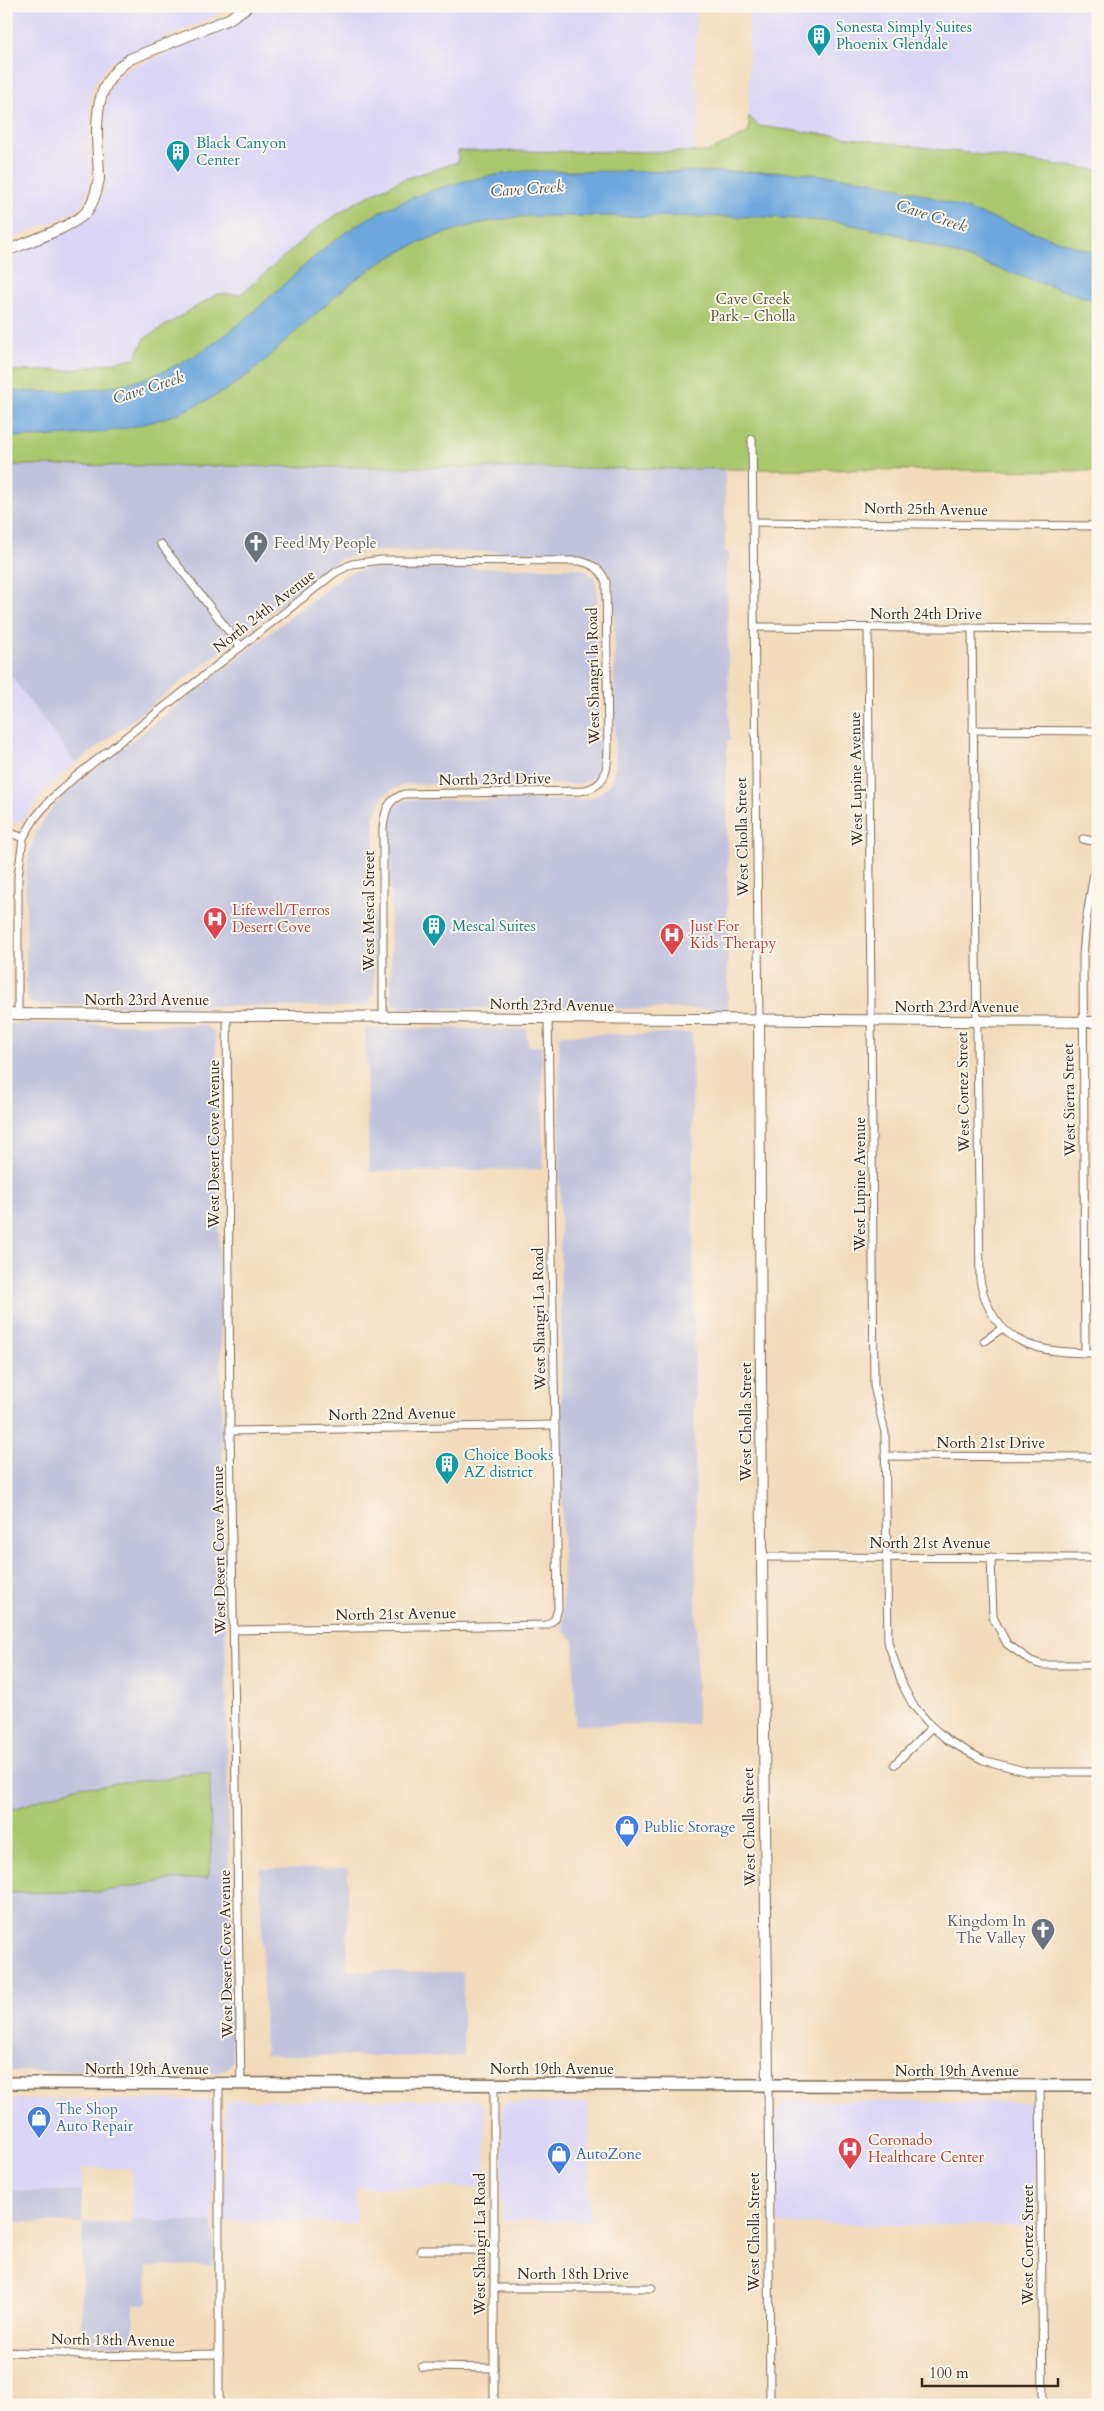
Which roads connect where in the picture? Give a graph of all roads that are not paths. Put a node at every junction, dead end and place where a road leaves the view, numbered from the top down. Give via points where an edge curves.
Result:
1 (248, 6) edge
2 (6, 251) edge
3 (752, 439) dead end
4 (753, 522) junction
5 (1098, 526) edge
6 (161, 544) dead end
7 (601, 570) joint
8 (755, 626) junction
9 (868, 628) junction
10 (972, 628) junction
11 (1098, 629) edge
12 (241, 648) junction
13 (973, 730) junction
14 (1098, 731) edge
15 (602, 782) joint
16 (388, 804) joint
17 (6, 831) edge
18 (23, 838) junction
19 (1083, 839) dead end
20 (1098, 842) edge
21 (1098, 848) edge
22 (6, 1014) edge
23 (18, 1014) junction
24 (227, 1015) junction
25 (383, 1018) junction
26 (548, 1019) junction
27 (759, 1020) junction
28 (872, 1021) junction
29 (976, 1022) junction
30 (1082, 1022) junction
31 (1098, 1022) edge
32 (1001, 1329) junction
33 (984, 1341) dead end
34 (1085, 1353) junction
35 (1098, 1353) edge
36 (554, 1425) junction
37 (230, 1431) junction
38 (885, 1456) junction
39 (1098, 1457) edge
40 (762, 1557) junction
41 (886, 1557) junction
42 (991, 1558) junction
43 (1098, 1558) edge
44 (555, 1619) joint
45 (235, 1630) junction
46 (1098, 1665) edge
47 (932, 1727) junction
48 (895, 1764) dead end
49 (1098, 1772) edge
50 (6, 2084) edge
51 (218, 2084) junction
52 (241, 2084) junction
53 (494, 2084) junction
54 (768, 2086) junction
55 (1040, 2086) junction
56 (1098, 2086) edge
57 (421, 2250) dead end
58 (495, 2250) junction
59 (494, 2288) junction
60 (652, 2288) dead end
61 (6, 2352) edge
62 (219, 2354) junction
63 (422, 2368) dead end
64 (494, 2368) junction
65 (219, 2405) edge
66 (494, 2405) edge
67 (770, 2405) edge
68 (1043, 2405) edge

1 - 2 street via 230,20 119,66 104,84 99,100 99,179 86,212 59,228
3 - 4 street, West Cholla Street
4 - 5 street, North 25th Avenue
4 - 8 street, West Cholla Street
6 - 12 street
7 - 12 street, North 24th Avenue via 580,561 396,559 352,564 336,572
7 - 15 street, West Shangri la Road via 606,582 608,749
8 - 9 street, North 24th Drive
8 - 27 street, West Cholla Street
9 - 10 street, North 24th Drive
9 - 28 street, West Lupine Avenue
10 - 11 street, North 24th Drive
10 - 13 street, West Cortez Street
12 - 18 street, North 24th Avenue via 75,777 51,799
13 - 14 street
13 - 29 street, West Cortez Street
15 - 16 street, North 23rd Drive via 594,789 581,791 404,794
16 - 25 street, West Mescal Street via 383,828
17 - 18 street
18 - 23 street via 18,877
19 - 20 street
21 - 30 street, West Sierra Street via 1086,922
22 - 23 street, North 23rd Avenue
23 - 24 street, North 23rd Avenue
24 - 25 street, North 23rd Avenue
24 - 37 street, West Desert Cove Avenue
25 - 26 street, North 23rd Avenue
26 - 27 street, North 23rd Avenue
26 - 36 street, West Shangri La Road
27 - 28 street, North 23rd Avenue
27 - 40 street, West Cholla Street
28 - 29 street, North 23rd Avenue
28 - 38 street, West Lupine Avenue via 874,1386 884,1426
29 - 30 street, North 23rd Avenue
29 - 32 street, West Cortez Street via 978,1271 982,1291
30 - 31 street, North 23rd Avenue
30 - 34 street, West Sierra Street
32 - 33 street
32 - 34 street via 1042,1350
34 - 35 street
36 - 37 street, North 22nd Avenue
36 - 44 street, West Shangri La Road via 558,1609
37 - 45 street, West Desert Cove Avenue
38 - 39 street, North 21st Drive
38 - 41 street, West Lupine Avenue
40 - 41 street, North 21st Avenue
40 - 54 street, West Cholla Street
41 - 42 street, North 21st Avenue
41 - 47 street, West Lupine Avenue via 886,1624 892,1659 913,1705
42 - 43 street, North 21st Avenue
42 - 46 street via 994,1617 1007,1644 1042,1665
44 - 45 street, North 21st Avenue via 547,1625
45 - 52 street, West Desert Cove Avenue
47 - 48 street
47 - 49 street, West Lupine Avenue via 971,1756 1004,1767 1028,1772
50 - 51 main road, North 19th Avenue
51 - 52 main road, North 19th Avenue
51 - 62 street
52 - 53 main road, North 19th Avenue
53 - 54 main road, North 19th Avenue
53 - 58 street, West Shangri La Road
54 - 55 main road, North 19th Avenue
54 - 67 street, West Cholla Street
55 - 56 main road, North 19th Avenue
55 - 68 street, West Cortez Street
57 - 58 street
58 - 59 street, West Shangri La Road
59 - 60 street, North 18th Drive
59 - 64 street, West Shangri La Road
61 - 62 street, North 18th Avenue via 85,2356
62 - 65 street
63 - 64 street
64 - 66 street, West Shangri La Road

